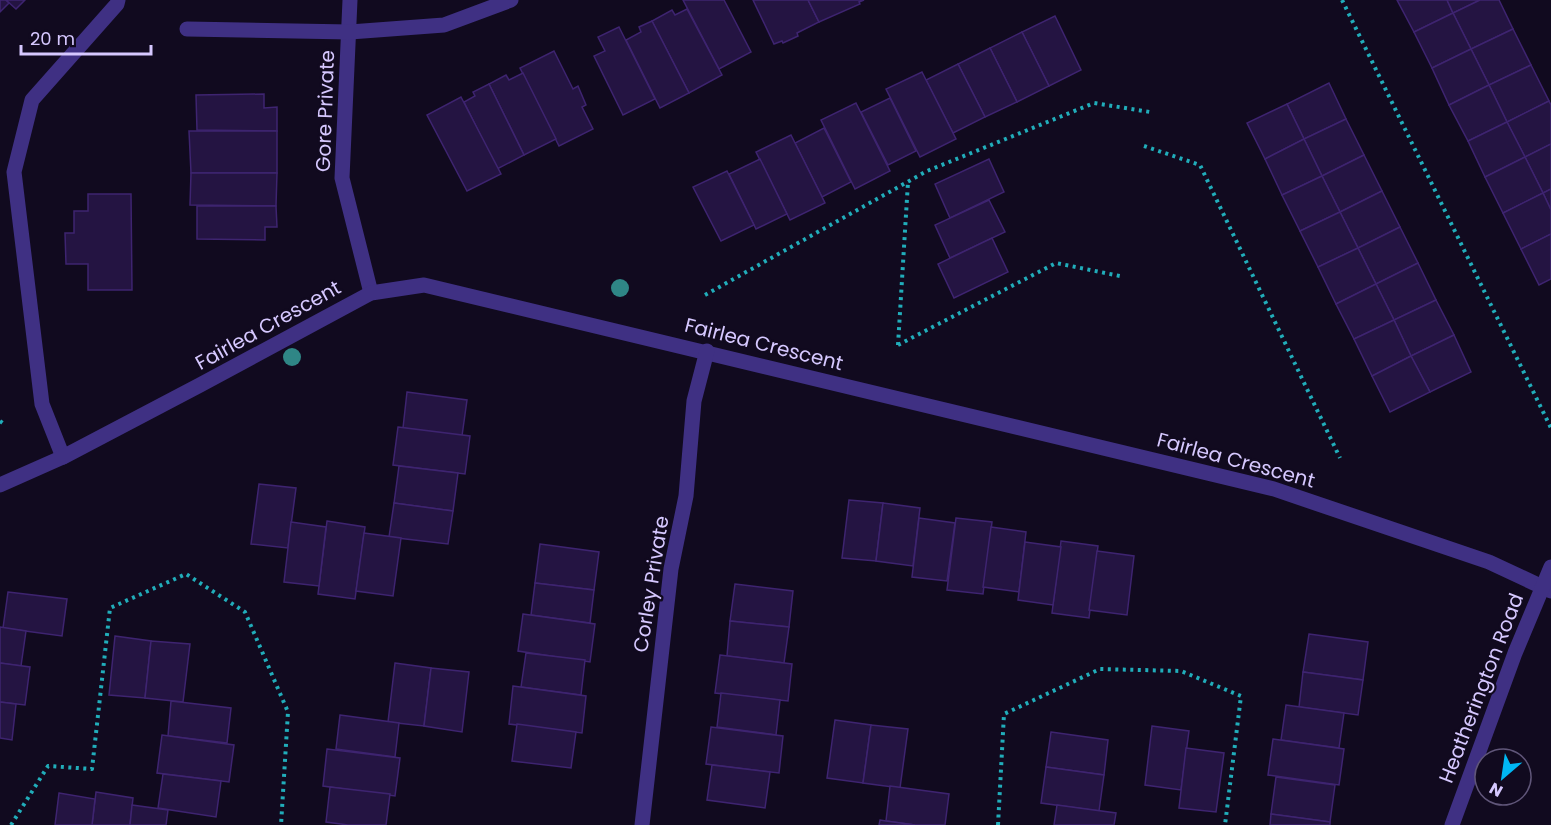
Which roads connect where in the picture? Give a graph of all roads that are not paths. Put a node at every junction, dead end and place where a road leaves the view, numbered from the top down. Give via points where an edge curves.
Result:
1 (118, 0) edge
2 (350, 0) edge
3 (511, 0) edge
4 (187, 29) dead end
5 (350, 32) junction
6 (371, 293) junction
7 (707, 351) junction
8 (63, 457) junction
9 (0, 485) edge
10 (1551, 567) edge
11 (1546, 589) edge
12 (642, 825) edge
13 (1452, 825) edge

1 - 8 street via 32,100 14,172 42,404
2 - 5 street, Gore Private
3 - 5 street via 444,25
4 - 5 street
5 - 6 street, Gore Private via 342,178
6 - 7 street, Fairlea Crescent via 424,285
6 - 8 street, Fairlea Crescent
7 - 11 street, Fairlea Crescent via 1274,489 1489,562
7 - 12 street, Corley Private via 694,401 686,496 671,569
8 - 9 street, Fairlea Crescent
10 - 11 street, Heatherington Road
11 - 13 street, Heatherington Road via 1515,653

